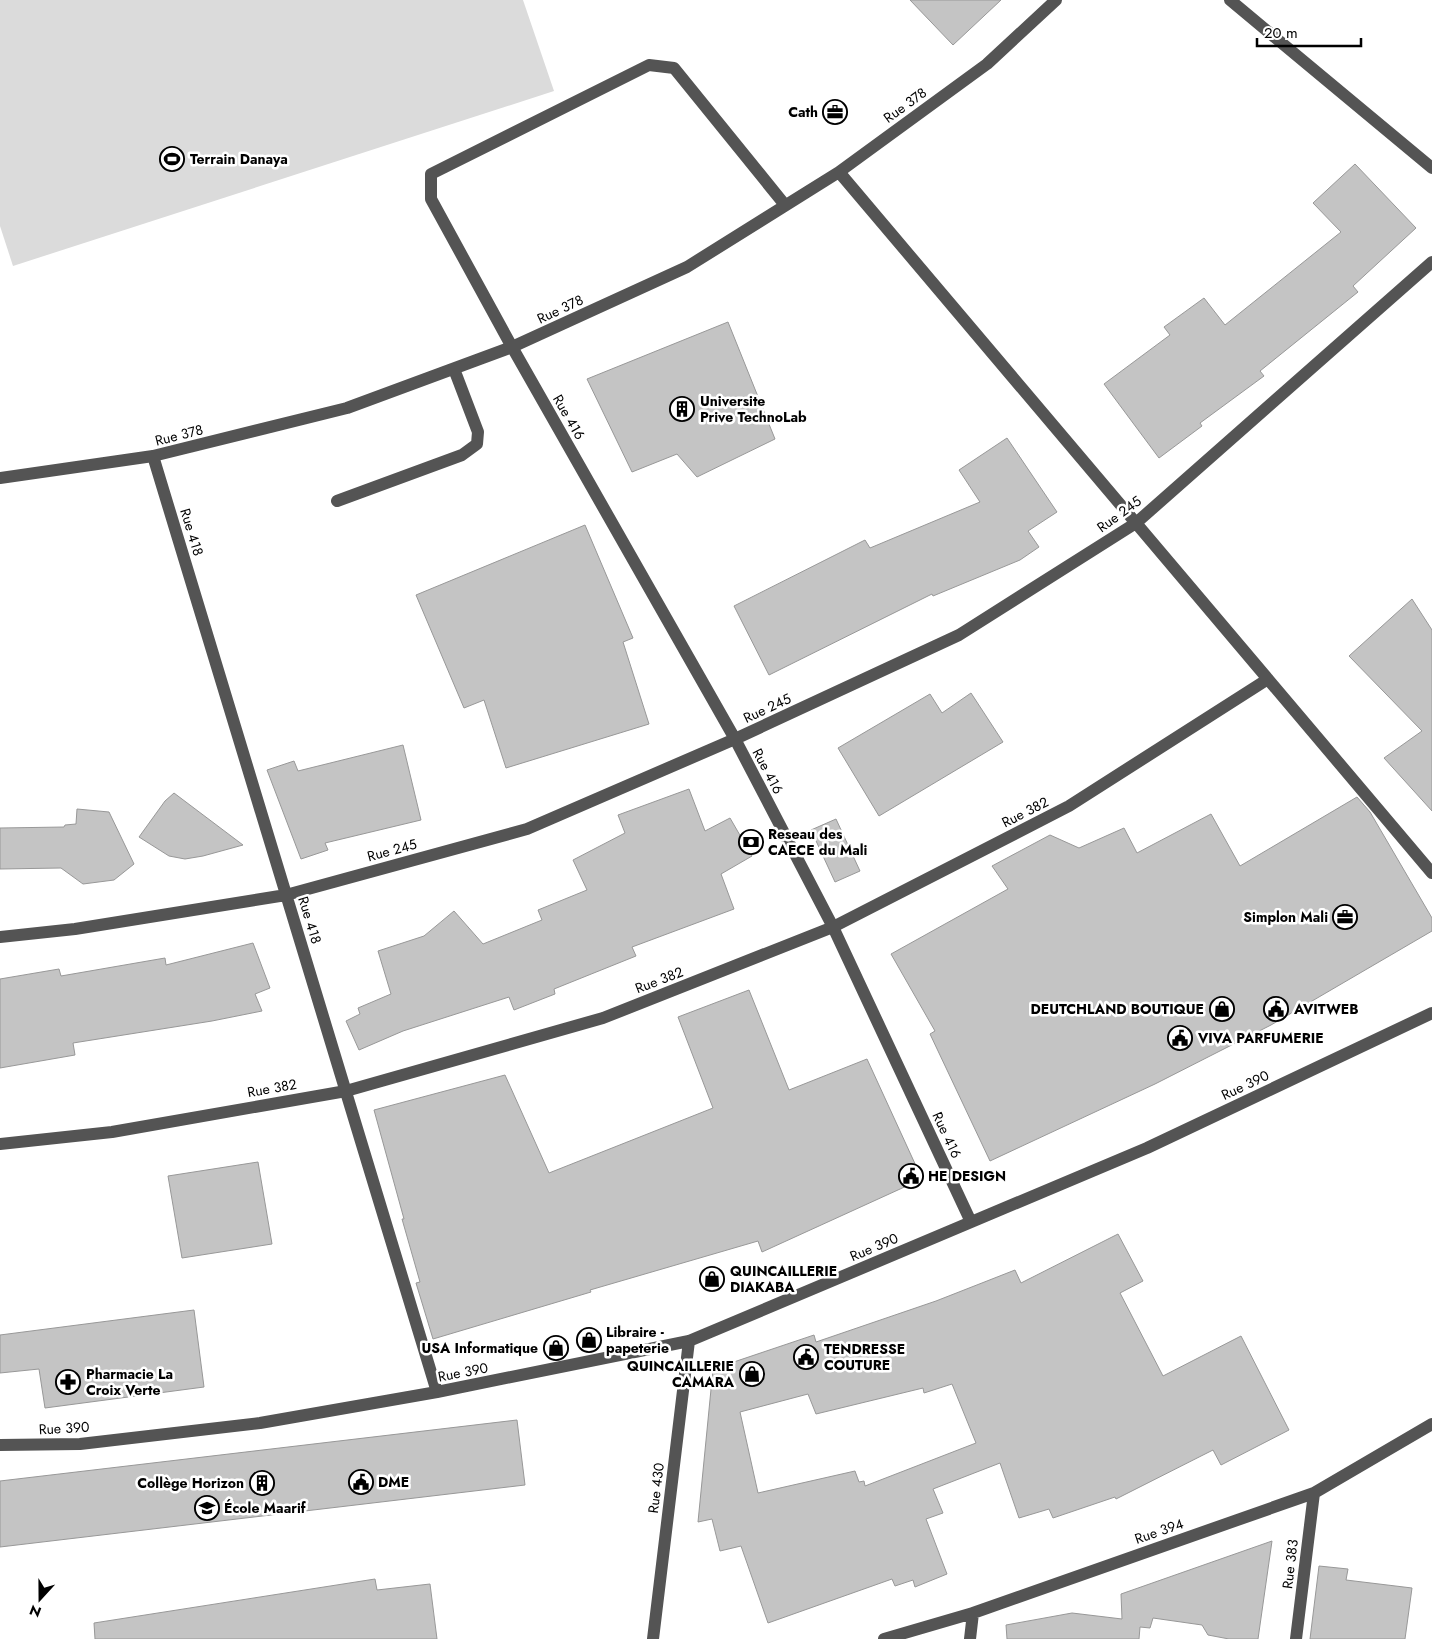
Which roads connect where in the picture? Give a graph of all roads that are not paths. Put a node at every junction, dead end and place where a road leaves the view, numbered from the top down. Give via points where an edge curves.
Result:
1 (1056, 0) edge
2 (1230, 0) edge
3 (1432, 168) edge
4 (839, 172) junction
5 (785, 205) junction
6 (1432, 262) edge
7 (512, 347) junction
8 (454, 369) junction
9 (153, 456) junction
10 (0, 478) edge
11 (337, 501) dead end
12 (1136, 523) junction
13 (1268, 678) junction
14 (735, 740) junction
15 (1432, 873) edge
16 (286, 895) junction
17 (834, 927) junction
18 (0, 937) edge
19 (1432, 1015) edge
20 (346, 1090) junction
21 (0, 1144) edge
22 (971, 1222) junction
23 (689, 1341) junction
24 (437, 1392) junction
25 (1432, 1424) edge
26 (0, 1445) edge
27 (1314, 1493) junction
28 (973, 1613) junction
29 (653, 1639) edge
30 (884, 1639) edge
31 (970, 1639) edge
32 (1296, 1639) edge

1 - 4 street, Rue 378 via 987,64
2 - 3 street
4 - 5 street, Rue 378
4 - 12 street
5 - 7 street, Rue 378 via 687,267
5 - 7 street, Rue 416 via 674,68 649,65 431,174 431,199
6 - 12 street, Rue 245
7 - 8 street, Rue 378
7 - 14 street, Rue 416
8 - 9 street, Rue 378 via 347,408
8 - 11 street via 478,432 477,444 462,455
9 - 10 street, Rue 378
9 - 16 street, Rue 418
12 - 13 street
12 - 14 street, Rue 245 via 959,635
13 - 15 street
13 - 17 street, Rue 382 via 1069,806
14 - 16 street, Rue 245 via 527,829
14 - 17 street, Rue 416
16 - 18 street, Rue 245 via 75,929
16 - 20 street, Rue 418
17 - 20 street, Rue 382 via 603,1018
17 - 22 street, Rue 416
19 - 22 street, Rue 390 via 1147,1148
20 - 21 street, Rue 382 via 112,1132
20 - 24 street, Rue 418
22 - 23 street, Rue 390
23 - 24 street, Rue 390
23 - 29 street, Rue 430
24 - 26 street, Rue 390 via 260,1423 80,1444
25 - 27 street, Rue 394
27 - 28 street, Rue 394
27 - 32 street, Rue 383
28 - 30 street, Rue 394
28 - 31 street

